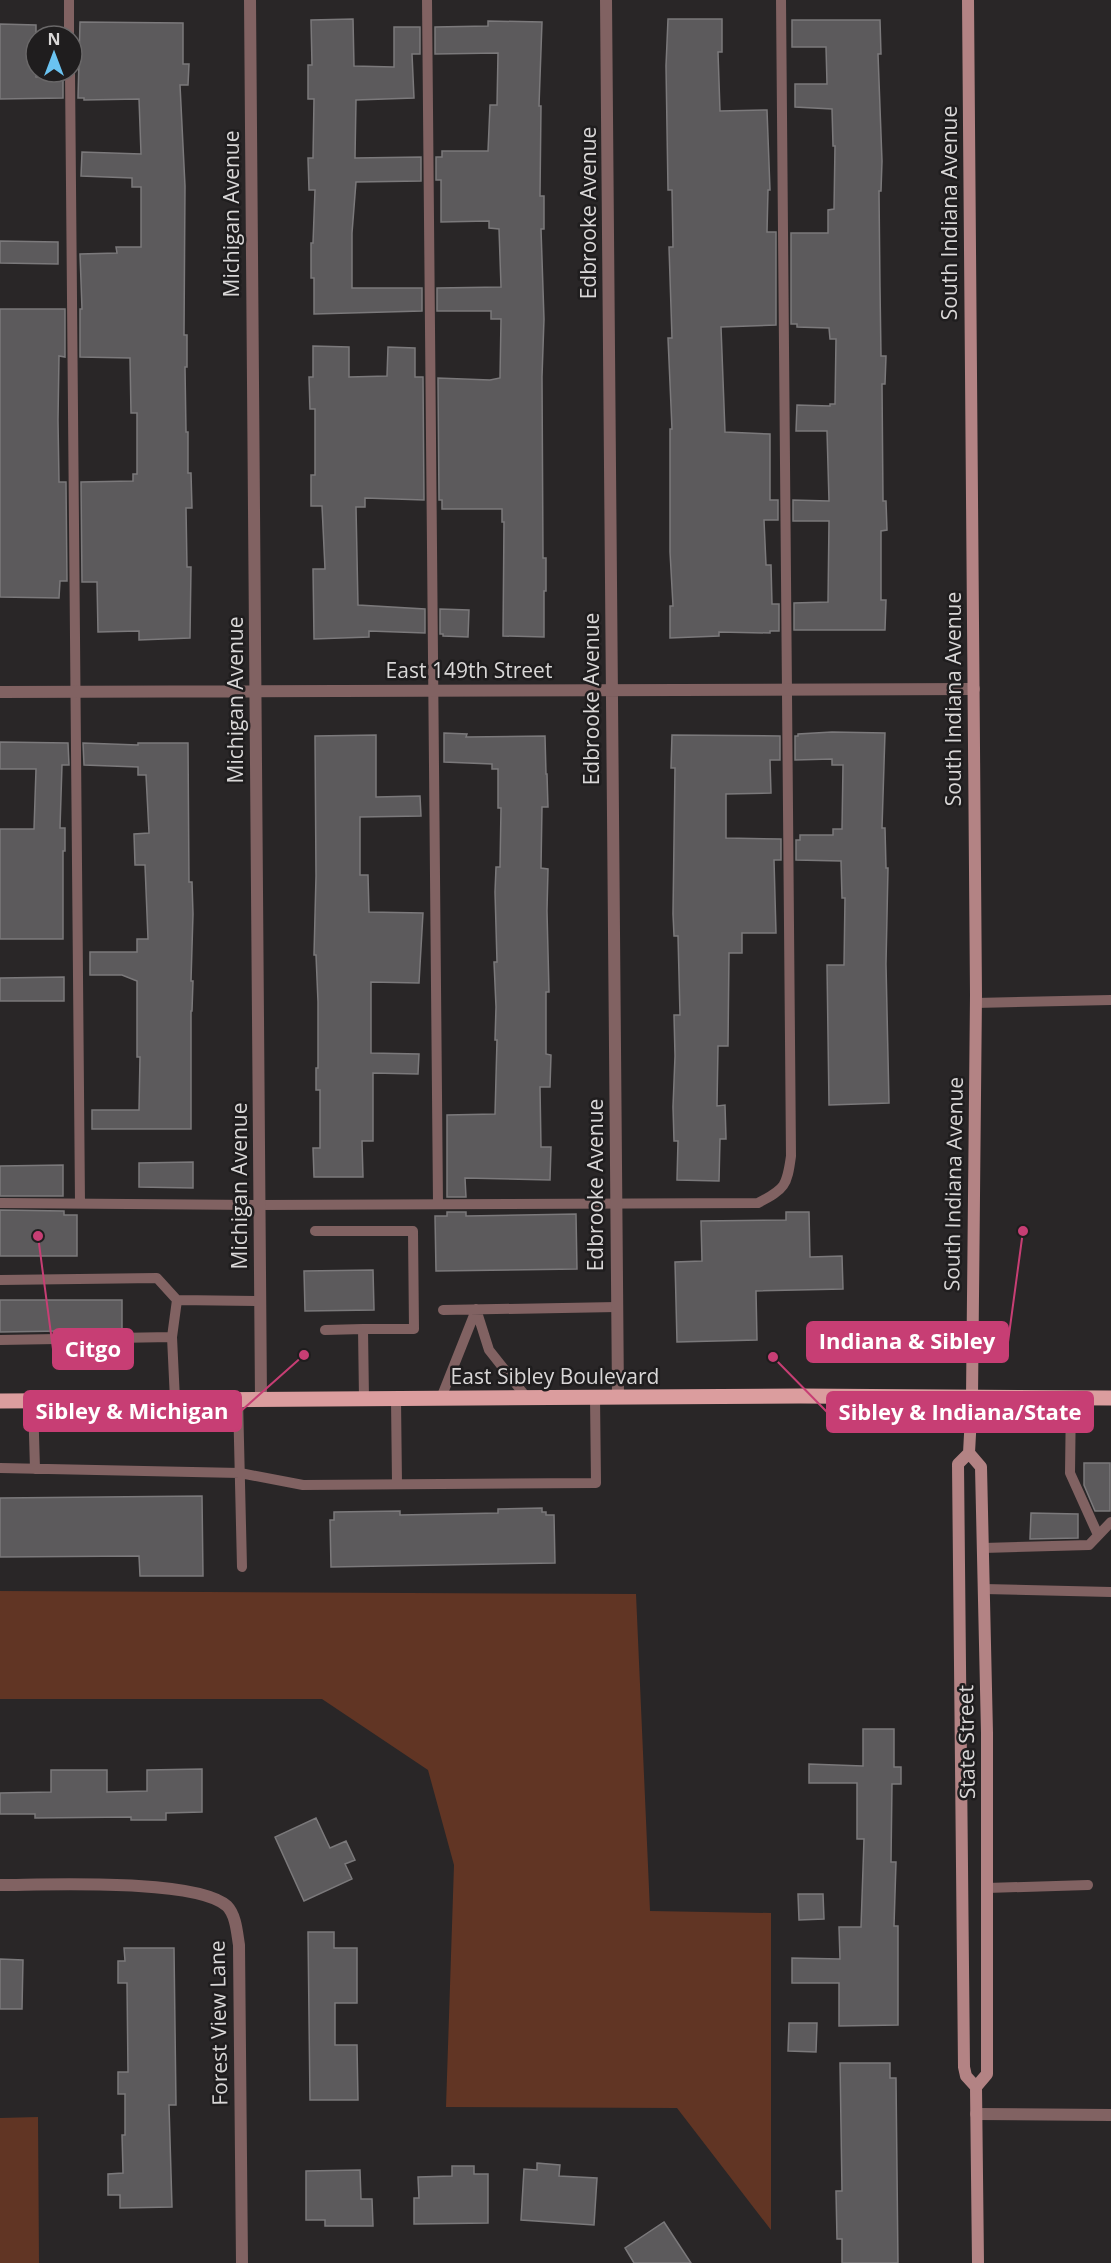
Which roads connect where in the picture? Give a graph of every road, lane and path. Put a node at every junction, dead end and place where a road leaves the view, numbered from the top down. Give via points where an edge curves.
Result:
1 (69, 0) edge
2 (250, 0) edge
3 (427, 0) edge
4 (606, 0) edge
5 (780, 0) edge
6 (968, 0) edge
7 (69, 24) edge
8 (70, 84) edge
9 (974, 689) junction
10 (612, 690) junction
11 (786, 690) junction
12 (255, 691) junction
13 (433, 691) junction
14 (0, 692) edge
15 (75, 692) junction
16 (1111, 1000) edge
17 (975, 1003) junction
18 (0, 1203) edge
19 (80, 1203) junction
20 (438, 1204) junction
21 (616, 1204) junction
22 (259, 1205) junction
23 (315, 1231) dead end
24 (0, 1280) edge
25 (177, 1300) junction
26 (260, 1301) junction
27 (617, 1306) junction
28 (476, 1309) junction
29 (443, 1310) dead end
30 (363, 1329) junction
31 (325, 1330) dead end
32 (172, 1337) junction
33 (0, 1340) edge
34 (618, 1397) junction
35 (972, 1397) junction
36 (441, 1398) junction
37 (527, 1398) junction
38 (595, 1398) junction
39 (1071, 1398) junction
40 (1111, 1398) edge
41 (364, 1399) junction
42 (396, 1399) junction
43 (175, 1400) junction
44 (238, 1400) junction
45 (261, 1400) junction
46 (0, 1401) edge
47 (33, 1401) junction
48 (969, 1453) junction
49 (0, 1468) edge
50 (35, 1469) junction
51 (240, 1473) junction
52 (397, 1484) junction
53 (1111, 1522) edge
54 (1098, 1535) junction
55 (983, 1548) junction
56 (242, 1567) dead end
57 (984, 1589) junction
58 (1111, 1592) edge
59 (1088, 1885) dead end
60 (0, 1886) edge
61 (987, 1888) junction
62 (976, 2086) junction
63 (976, 2114) junction
64 (1111, 2115) edge
65 (242, 2263) edge
66 (978, 2263) edge

1 - 7 lane
2 - 12 street, Michigan Avenue
3 - 13 lane
4 - 10 street, Edbrooke Avenue
5 - 11 lane
6 - 9 main road, South Indiana Avenue
8 - 15 lane
9 - 11 street, East 149th Street
9 - 17 main road, South Indiana Avenue
10 - 11 street, East 149th Street
10 - 13 street, East 149th Street
10 - 21 street, Edbrooke Avenue
11 - 21 lane via 791,1156 788,1179 778,1193 758,1203
12 - 13 street, East 149th Street
12 - 15 street, East 149th Street
12 - 22 street, Michigan Avenue
13 - 20 lane
14 - 15 street, East 149th Street
15 - 19 lane
16 - 17 lane
17 - 35 main road, South Indiana Avenue
18 - 19 lane
19 - 22 lane
20 - 21 lane
20 - 22 lane
21 - 27 street, Edbrooke Avenue
22 - 26 street, Michigan Avenue
23 - 30 lane via 413,1231 414,1329
24 - 25 lane via 158,1278
25 - 26 lane
25 - 32 lane
26 - 45 street, Michigan Avenue
27 - 28 lane
27 - 34 street, Edbrooke Avenue
28 - 29 lane
28 - 36 lane
28 - 37 lane via 489,1350
30 - 31 lane
30 - 41 lane
32 - 33 lane
32 - 43 lane
34 - 35 main road, East Sibley Boulevard
34 - 38 main road, East Sibley Boulevard
35 - 39 main road, East Sibley Boulevard
35 - 48 main road, State Street
36 - 37 main road, East Sibley Boulevard
36 - 42 main road, East Sibley Boulevard
37 - 38 main road, East Sibley Boulevard
38 - 52 lane via 596,1483
39 - 40 main road, East Sibley Boulevard
39 - 54 lane via 1070,1473
41 - 42 main road, East Sibley Boulevard
41 - 45 main road, East Sibley Boulevard
42 - 52 lane
43 - 44 main road, East Sibley Boulevard
43 - 47 main road, East Sibley Boulevard
44 - 45 main road, East Sibley Boulevard
44 - 51 lane
46 - 47 main road, East Sibley Boulevard
47 - 50 lane
48 - 55 main road, State Street via 981,1467
48 - 62 main road, State Street via 958,1464 964,2067 966,2076
49 - 50 lane
50 - 51 lane
51 - 52 lane via 303,1485
51 - 56 lane
53 - 54 lane
54 - 55 lane via 1089,1545
55 - 57 main road, State Street
57 - 58 lane
57 - 61 main road, State Street
59 - 61 lane
60 - 65 street, Forest View Lane via 94,1885 183,1890 210,1896 228,1907 236,1923 239,1945
61 - 62 main road, State Street via 987,2074
62 - 63 main road, State Street
63 - 64 street
63 - 66 main road, State Street

